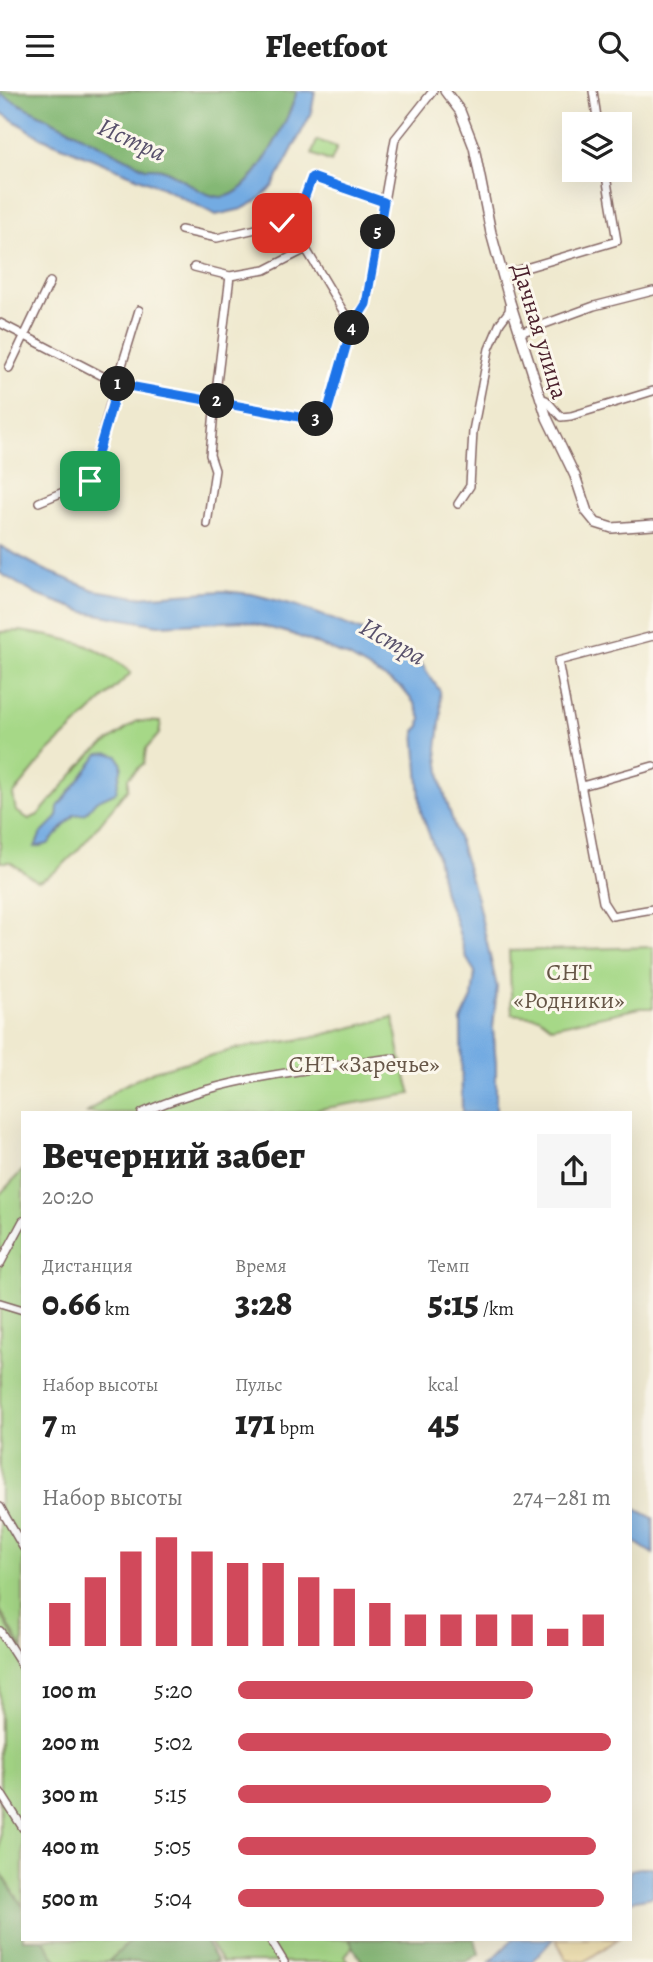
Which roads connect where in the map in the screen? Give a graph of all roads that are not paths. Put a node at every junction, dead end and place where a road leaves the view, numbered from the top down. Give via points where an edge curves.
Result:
1 (433, 91) edge
2 (445, 91) edge
3 (593, 91) edge
4 (596, 112) edge
5 (608, 182) edge
6 (384, 202) junction
7 (181, 230) dead end
8 (194, 267) dead end
9 (502, 275) junction
10 (230, 276) junction
11 (50, 282) dead end
12 (653, 291) edge
13 (510, 302) junction
14 (139, 310) dead end
15 (0, 323) edge
16 (352, 326) junction
17 (520, 333) junction
18 (24, 337) junction
19 (9, 368) dead end
20 (118, 384) junction
21 (653, 391) edge
22 (540, 398) junction
23 (215, 400) junction
24 (39, 502) dead end
25 (458, 503) dead end
26 (207, 524) dead end
27 (653, 524) edge
28 (653, 636) edge
29 (653, 766) edge
30 (582, 786) junction
31 (653, 909) edge
32 (393, 1058) dead end
33 (147, 1111) edge
34 (21, 1225) edge
35 (0, 1264) edge
36 (0, 1303) edge
37 (21, 1309) edge
38 (0, 1507) edge
39 (21, 1544) edge
40 (0, 1631) edge
41 (21, 1664) edge
42 (0, 1792) edge
43 (21, 1825) edge
44 (271, 1941) edge
45 (284, 1962) edge

1 - 6 street via 395,139
2 - 9 street, Дачная улица via 460,111 474,147
3 - 4 street
5 - 9 street via 617,241
6 - 7 street via 312,177 300,210 282,223 217,238
6 - 16 street via 366,304
8 - 10 street
9 - 13 street, Дачная улица
10 - 16 street via 265,270 306,249
10 - 23 street
11 - 18 street
12 - 17 street
13 - 17 street, Дачная улица
13 - 25 street via 489,349 473,431 470,486
14 - 20 street
15 - 18 street
16 - 23 street via 322,418
17 - 22 street, Дачная улица
18 - 19 street
18 - 20 street
20 - 23 street
20 - 24 street via 90,481
21 - 22 street via 561,417
22 - 27 street, Дачная улица via 587,512 596,523 612,528
23 - 26 street via 211,455 215,470
28 - 30 street via 558,661
29 - 30 street
30 - 31 street via 603,902 612,916
32 - 33 street via 245,1081 188,1094
34 - 35 street
36 - 37 street
38 - 39 street
40 - 41 street
42 - 43 street
44 - 45 street

